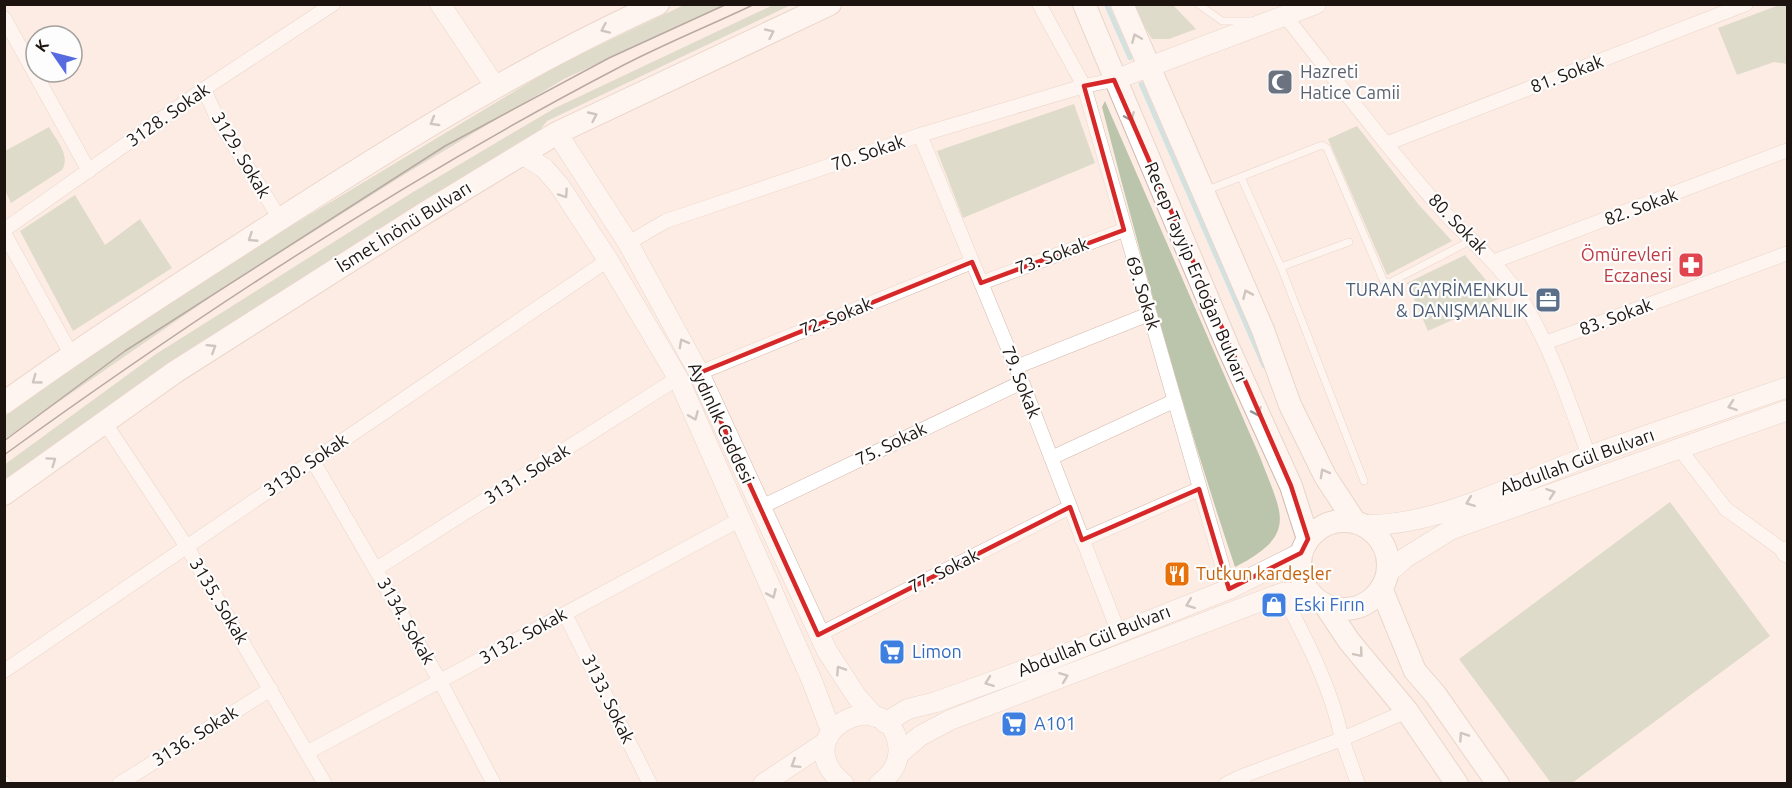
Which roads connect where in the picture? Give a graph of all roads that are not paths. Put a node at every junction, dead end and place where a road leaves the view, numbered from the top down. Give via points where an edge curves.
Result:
1 (333, 4) edge
2 (440, 4) edge
3 (658, 4) edge
4 (830, 4) edge
5 (1039, 4) edge
6 (1084, 4) edge
7 (1122, 4) edge
8 (1198, 4) edge
9 (1316, 4) edge
10 (1746, 4) edge
11 (4, 18) edge
12 (1278, 20) junction
13 (1148, 68) junction
14 (1114, 80) junction
15 (495, 86) junction
16 (1084, 86) junction
17 (204, 89) junction
18 (557, 133) junction
19 (920, 135) junction
20 (1388, 143) junction
21 (1788, 150) edge
22 (522, 154) junction
23 (89, 171) junction
24 (1241, 177) junction
25 (1203, 192) junction
26 (280, 219) junction
27 (1124, 230) junction
28 (4, 232) edge
29 (1472, 240) junction
30 (1349, 242) dead end
31 (628, 243) junction
32 (1788, 253) edge
33 (608, 260) junction
34 (1495, 261) junction
35 (972, 262) junction
36 (1281, 267) junction
37 (981, 283) junction
38 (1149, 314) junction
39 (1545, 343) junction
40 (71, 354) junction
41 (1016, 367) junction
42 (699, 373) junction
43 (678, 378) junction
44 (1022, 382) junction
45 (1788, 387) edge
46 (1174, 401) junction
47 (4, 403) edge
48 (1788, 410) edge
49 (105, 423) junction
50 (1679, 448) junction
51 (1589, 456) junction
52 (1051, 458) junction
53 (313, 461) junction
54 (1364, 481) dead end
55 (1199, 489) junction
56 (4, 494) edge
57 (761, 507) junction
58 (1070, 507) junction
59 (739, 520) junction
60 (1360, 524) junction
61 (1082, 540) junction
62 (1304, 546) junction
63 (187, 547) junction
64 (1787, 552) edge
65 (376, 569) junction
66 (1384, 581) junction
67 (1229, 589) junction
68 (1282, 594) junction
69 (1317, 599) junction
70 (565, 614) junction
71 (1118, 631) junction
72 (818, 635) junction
73 (4, 671) edge
74 (441, 681) junction
75 (271, 689) junction
76 (1407, 711) junction
77 (880, 720) junction
78 (828, 737) junction
79 (1342, 739) junction
80 (308, 752) junction
81 (898, 755) junction
82 (1242, 780) edge
83 (886, 781) edge
84 (119, 783) edge
85 (325, 783) edge
86 (494, 783) edge
87 (650, 783) edge
88 (763, 783) edge
89 (844, 783) edge
90 (1226, 783) edge
91 (1358, 783) edge
92 (1457, 783) edge
93 (1498, 783) edge

1 - 17 street, 3128. Sokak
2 - 15 main road
3 -> 15 main road
18 -> 4 main road, İsmet İnönü Bulvarı
5 - 16 street, 69. Sokak
6 - 14 main road, Recep Tayyip Erdoğan Bulvarı
13 -> 7 main road, Recep Tayyip Erdoğan Bulvarı
8 - 12 lane via 1222,21
9 - 12 main road
10 - 20 street, 81. Sokak
11 - 23 street
12 - 13 main road
12 - 20 street, 80. Sokak
13 - 14 main road
13 - 25 main road, Recep Tayyip Erdoğan Bulvarı
14 - 16 street, 70. Sokak
14 -> 62 main road, Recep Tayyip Erdoğan Bulvarı via 1291,486
15 -> 26 main road
16 - 19 street, 70. Sokak
16 - 27 street, 69. Sokak
17 - 23 street, 3128. Sokak
17 - 26 street, 3129. Sokak via 217,118
18 - 22 main road, İsmet İnönü Bulvarı
18 - 31 main road, Aydınlık Caddesi
19 - 31 street, 70. Sokak via 666,221
19 - 35 street, 79. Sokak
20 - 29 street, 80. Sokak
21 - 34 street, 82. Sokak
22 -> 33 main road, Aydınlık Caddesi via 544,168 559,185
49 -> 22 main road, İsmet İnönü Bulvarı via 175,372
23 - 28 street, 3128. Sokak
24 - 25 lane
24 - 29 lane via 1323,145 1384,282 1389,283
24 - 36 lane
60 -> 25 main road, Recep Tayyip Erdoğan Bulvarı via 1325,476 1290,405 1263,330
26 -> 40 main road
27 - 37 street, 73. Sokak
27 - 38 street, 69. Sokak
28 - 40 street
29 - 34 street, 80. Sokak
30 - 36 lane
31 - 33 main road
42 -> 31 main road, Aydınlık Caddesi
32 - 39 street, 83. Sokak
33 - 43 main road, Aydınlık Caddesi
33 - 53 street, 3130. Sokak
34 - 39 street, 80. Sokak
35 - 37 street, 79. Sokak
35 - 42 street, 72. Sokak
36 - 54 lane
37 - 41 street, 79. Sokak
38 - 41 street
38 - 46 street, 69. Sokak
39 - 51 street, 80. Sokak
40 -> 47 main road
41 - 44 street, 79. Sokak
42 - 57 main road, Aydınlık Caddesi
43 -> 59 main road, Aydınlık Caddesi
43 - 65 street, 3131. Sokak
44 - 52 street, 79. Sokak
44 - 57 street, 75. Sokak
45 -> 51 main road, Abdullah Gül Bulvarı
46 - 52 street
46 - 55 street, 69. Sokak
48 - 50 main road, Abdullah Gül Bulvarı
56 -> 49 main road, İsmet İnönü Bulvarı
49 - 63 street, 3135. Sokak
50 - 64 street via 1726,509
66 -> 50 main road, Abdullah Gül Bulvarı via 1405,558 1452,529
51 -> 60 main road, Abdullah Gül Bulvarı via 1438,514 1384,526
52 - 58 street, 79. Sokak
53 - 63 street, 3130. Sokak
53 - 65 street, 3134. Sokak
55 - 61 street
55 - 67 street, 69. Sokak
57 - 72 main road, Aydınlık Caddesi
58 - 61 street, 79. Sokak
58 - 72 street, 77. Sokak
59 - 70 street, 3132. Sokak
59 -> 78 main road, Aydınlık Caddesi via 812,681
60 - 62 main road via 1346,520 1327,523
60 - 66 main road via 1384,545 1388,564
61 - 71 street, 79. Sokak
62 - 67 main road, Abdullah Gül Bulvarı
62 - 69 main road via 1300,574
63 - 73 street, 3130. Sokak
63 - 75 street, 3135. Sokak
65 - 74 street, 3134. Sokak
66 - 69 main road via 1372,599 1354,608 1334,609
93 -> 66 main road via 1415,671
67 -> 71 main road, Abdullah Gül Bulvarı
68 - 69 main road, Abdullah Gül Bulvarı
68 - 79 street via 1315,657
81 -> 68 main road, Abdullah Gül Bulvarı via 920,736 950,720
69 -> 76 main road
70 - 74 street, 3132. Sokak
70 - 87 street, 3133. Sokak
71 -> 77 main road, Abdullah Gül Bulvarı via 1035,666
77 -> 72 main road, Aydınlık Caddesi via 857,697
74 - 80 street, 3132. Sokak
74 - 86 street, 3134. Sokak
75 - 80 street, 3135. Sokak
75 - 84 street, 3136. Sokak
76 - 79 street
76 - 92 main road
77 - 78 main road via 863,714 850,716
77 - 81 main road, Aydınlık Caddesi via 893,732
78 -> 88 main road
78 - 89 main road, Aydınlık Caddesi via 828,766
79 - 82 street
79 - 91 street
80 - 85 street, 3135. Sokak
81 - 83 main road
82 - 90 street

